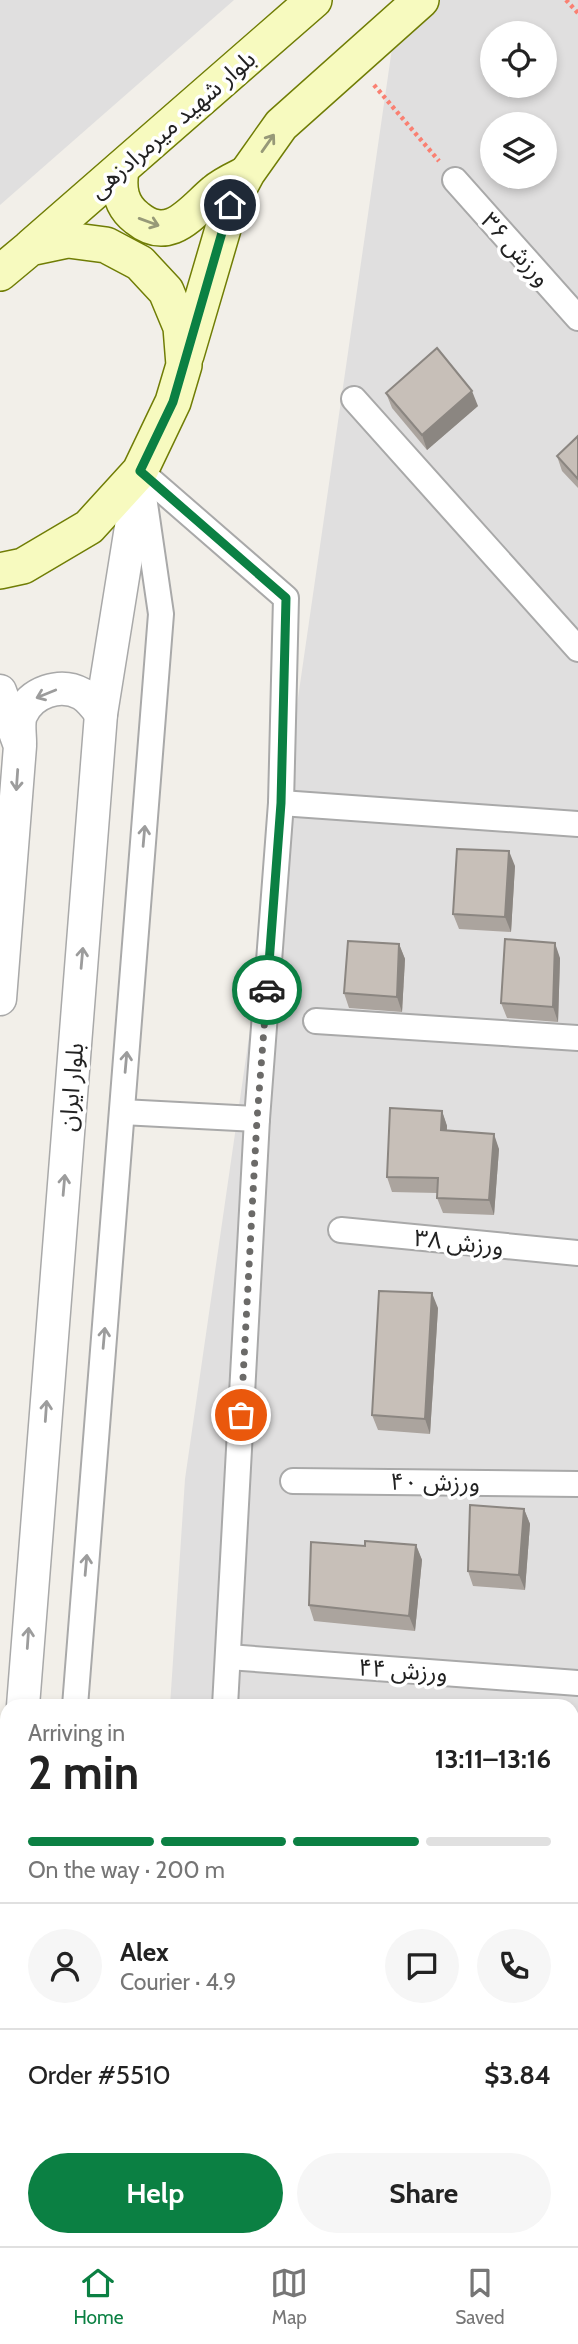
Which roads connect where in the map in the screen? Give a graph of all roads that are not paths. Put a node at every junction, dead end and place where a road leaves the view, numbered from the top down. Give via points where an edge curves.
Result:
1 (314, 0) edge
2 (421, 0) edge
3 (121, 169) junction
4 (247, 173) junction
5 (455, 180) road end
6 (30, 248) junction
7 (0, 273) edge
8 (578, 318) edge
9 (184, 365) junction
10 (354, 399) dead end
11 (140, 471) junction
12 (0, 571) edge
13 (578, 649) edge
14 (0, 691) edge
15 (101, 714) junction
16 (20, 746) junction
17 (281, 803) junction
18 (578, 824) edge
19 (1, 979) edge
20 (316, 1021) dead end
21 (578, 1038) edge
22 (122, 1112) junction
23 (257, 1119) junction
24 (341, 1230) dead end
25 (578, 1253) edge
26 (293, 1481) dead end
27 (578, 1484) edge
28 (228, 1657) junction
29 (578, 1683) edge
30 (24, 1699) edge
31 (76, 1699) edge
32 (225, 1699) edge

1 - 3 main road, بلوار شهید میرمرادزهی
4 -> 2 main road via 281,125
3 -> 4 main road via 122,199 130,212 157,227 186,220 217,190
3 - 6 main road, بلوار شهید میرمرادزهی
4 - 9 main road via 230,205
5 - 8 street, ورزش ۳۶
6 - 7 main road, بلوار شهید میرمرادزهی
6 - 9 main road via 68,240 106,245 140,263 166,291 181,327
9 - 11 main road via 173,402
10 - 13 street
11 - 12 main road via 89,527 23,566
11 - 15 street, بلوار ایران
11 - 17 street via 286,598
22 -> 11 street via 161,614
14 - 16 street
15 -> 16 street via 81,693 52,689 33,700 20,717
30 -> 15 street, بلوار ایران
16 -> 19 street
17 - 18 street
17 - 23 street
20 - 21 street
22 - 23 street
31 -> 22 street
23 - 28 street
24 - 25 street, ورزش ۳۸
26 - 27 street, ورزش ۴۰
28 - 29 street, ورزش ۴۴
28 - 32 street

